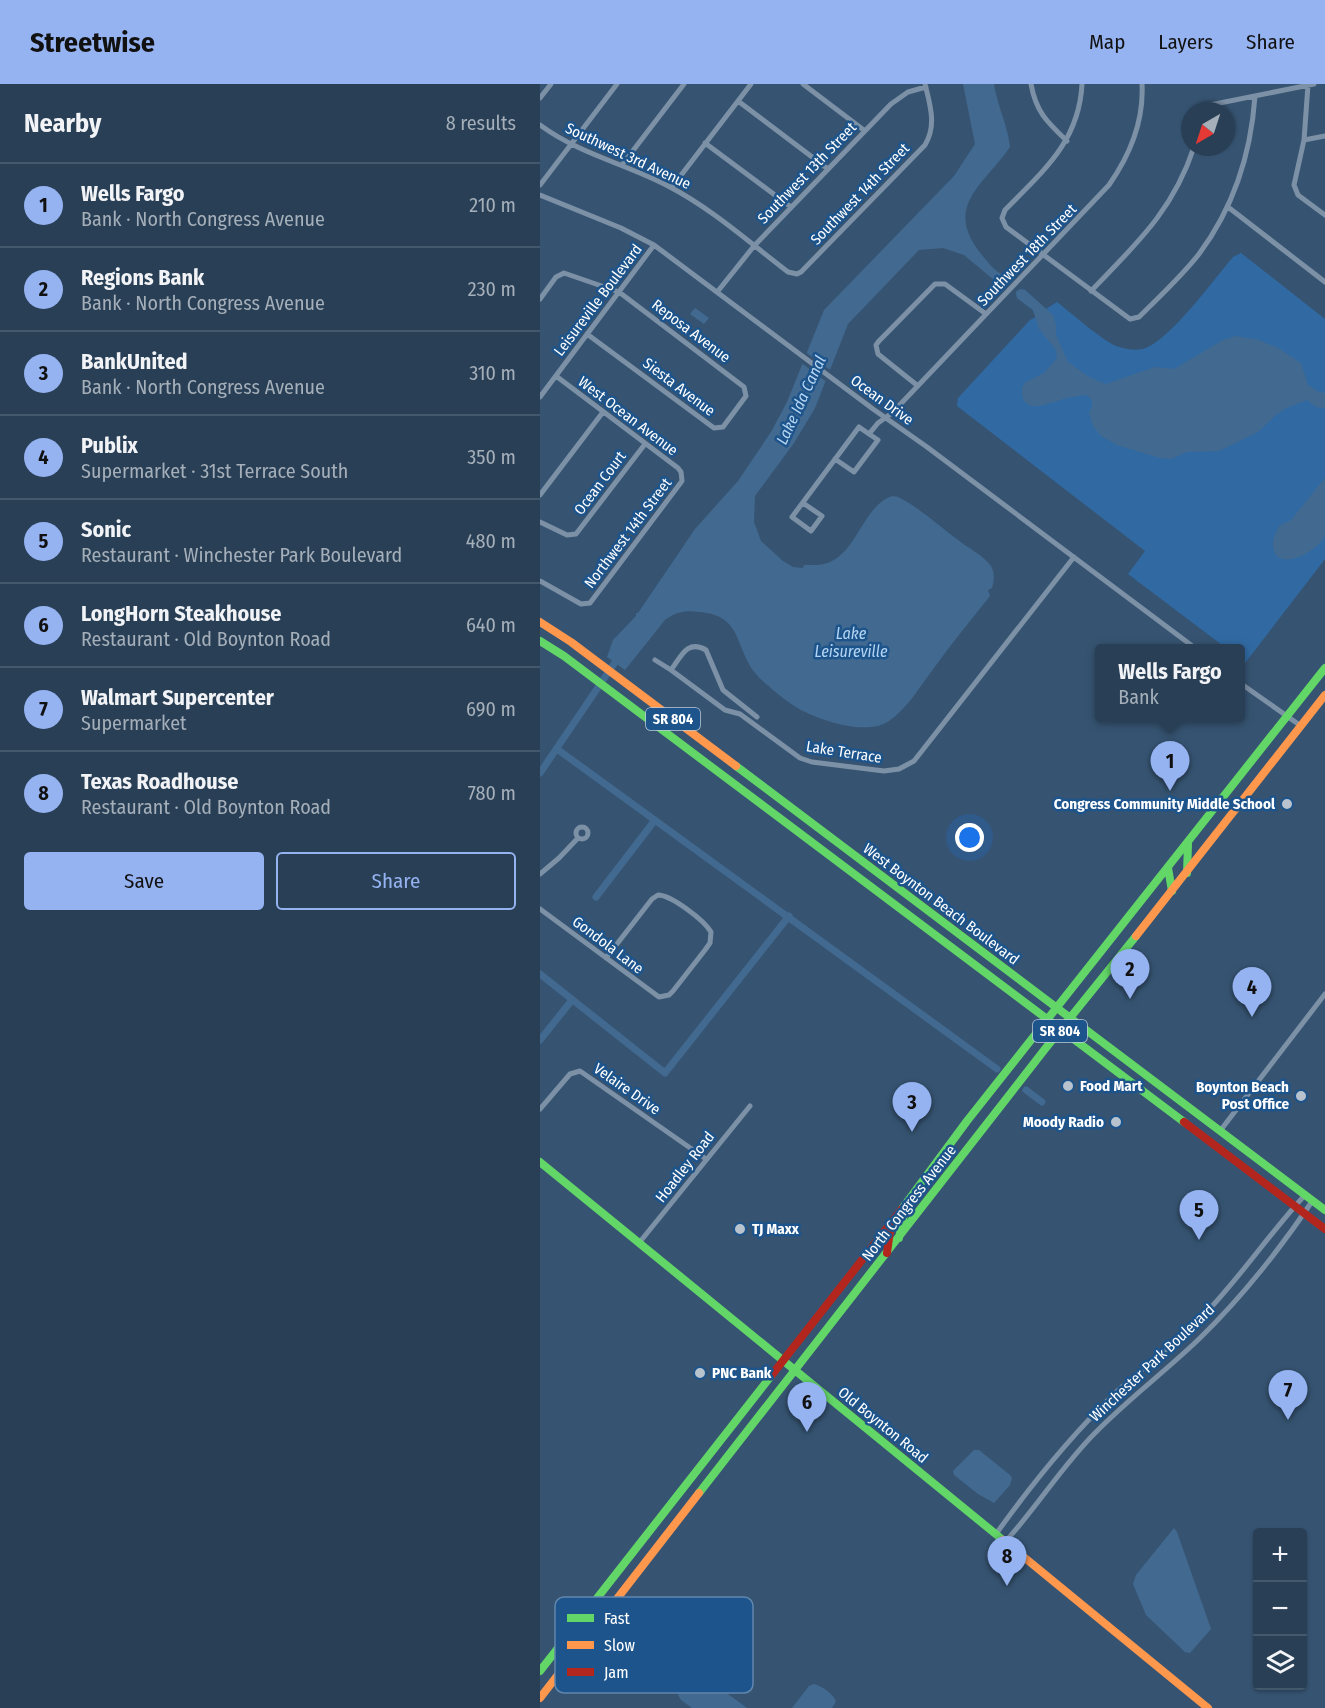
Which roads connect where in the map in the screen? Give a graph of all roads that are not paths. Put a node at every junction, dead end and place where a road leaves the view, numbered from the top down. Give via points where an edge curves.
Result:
1 (550, 84) edge
2 (617, 84) edge
3 (684, 84) edge
4 (751, 84) edge
5 (803, 84) edge
6 (1030, 84) edge
7 (1082, 84) edge
8 (1142, 84) edge
9 (926, 85) edge
10 (1311, 85) edge
11 (1255, 96) junction
12 (540, 98) edge
13 (738, 101) junction
14 (1225, 102) edge
15 (540, 124) edge
16 (865, 131) junction
17 (1325, 136) edge
18 (1304, 140) junction
19 (1067, 141) junction
20 (705, 143) junction
21 (570, 145) junction
22 (1191, 156) edge
23 (622, 165) junction
24 (828, 169) junction
25 (540, 185) edge
26 (672, 187) junction
27 (540, 195) edge
28 (791, 207) junction
29 (1228, 207) junction
30 (1325, 215) edge
31 (654, 245) junction
32 (754, 246) junction
33 (1043, 255) junction
34 (792, 274) joint
35 (1325, 282) edge
36 (718, 291) junction
37 (1091, 291) junction
38 (619, 292) junction
39 (540, 299) edge
40 (986, 315) junction
41 (587, 334) junction
42 (556, 376) junction
43 (918, 386) junction
44 (746, 391) joint
45 (540, 397) edge
46 (603, 412) junction
47 (885, 418) junction
48 (869, 434) junction
49 (645, 444) junction
50 (835, 459) junction
51 (682, 476) joint
52 (540, 495) edge
53 (803, 503) junction
54 (540, 522) edge
55 (1074, 557) junction
56 (540, 581) edge
57 (540, 622) edge
58 (540, 641) edge
59 (1190, 644) edge
60 (655, 660) dead end
61 (1325, 668) edge
62 (671, 670) junction
63 (1245, 686) edge
64 (1325, 695) edge
65 (756, 717) dead end
66 (1287, 717) junction
67 (1301, 726) junction
68 (578, 838) dead end
69 (1188, 842) junction
70 (1168, 868) junction
71 (1186, 873) junction
72 (540, 874) edge
73 (886, 880) junction
74 (863, 882) junction
75 (1172, 891) junction
76 (906, 894) junction
77 (884, 897) junction
78 (540, 909) edge
79 (606, 958) junction
80 (1325, 994) edge
81 (1056, 1007) junction
82 (1071, 1018) junction
83 (1046, 1020) junction
84 (1060, 1031) junction
85 (750, 1106) dead end
86 (540, 1109) edge
87 (1220, 1131) junction
88 (705, 1159) junction
89 (540, 1162) edge
90 (1305, 1195) junction
91 (1313, 1200) junction
92 (907, 1202) junction
93 (1294, 1207) junction
94 (1325, 1210) edge
95 (1304, 1214) junction
96 (891, 1223) junction
97 (1325, 1229) edge
98 (899, 1239) junction
99 (639, 1244) junction
100 (887, 1254) junction
101 (783, 1360) junction
102 (796, 1371) junction
103 (996, 1534) junction
104 (1005, 1542) junction
105 (598, 1597) edge
106 (619, 1597) edge
107 (555, 1652) edge
108 (540, 1671) edge
109 (555, 1679) edge
110 (540, 1698) edge
111 (1208, 1708) edge

1 - 12 street
2 - 21 street
3 - 23 street
4 - 13 street
5 - 16 street
6 - 19 street via 1039,111
7 - 19 street via 1078,111
8 - 33 street, Southwest 18th Street via 1137,128 1119,171
9 - 16 street, Southwest 13th Street via 899,98
9 - 34 street, Southwest 14th Street via 932,123 925,145 801,272
10 - 11 street
10 - 18 street
11 - 14 street
11 - 29 street via 1246,159
13 - 20 street
13 - 24 street
15 - 21 street, Southwest 3rd Avenue
16 - 24 street, Southwest 13th Street
17 - 18 street
18 - 30 street via 1295,191
19 - 33 street via 1002,218 1006,226
20 - 26 street
20 - 28 street
21 - 23 street, Southwest 3rd Avenue
21 - 25 street
22 - 37 street via 1182,180 1158,219
23 - 26 street, Southwest 3rd Avenue
24 - 28 street, Southwest 13th Street
26 - 32 street, Southwest 3rd Avenue
27 - 31 street, Ocean Drive
28 - 32 street, Southwest 13th Street
29 - 35 street
29 - 37 street via 1199,254 1139,317 1126,317
31 - 36 street, Ocean Drive
31 - 38 street, Leisureville Boulevard
32 - 34 street, Southwest 3rd Avenue
32 - 36 street, Southwest 13th Street
33 - 37 street
33 - 40 street, Southwest 18th Street
36 - 47 street, Ocean Drive
38 - 39 street, Reposa Avenue via 564,273
38 - 41 street, Leisureville Boulevard
38 - 44 street, Reposa Avenue
40 - 43 street, Southwest 18th Street
40 - 43 street via 945,284 935,284 879,341 878,354
41 - 42 street, Leisureville Boulevard
41 - 44 street, Siesta Avenue via 714,428 723,427 744,400
42 - 45 street, Leisureville Boulevard
42 - 46 street, West Ocean Avenue
43 - 47 street, Southwest 18th Street
46 - 49 street, West Ocean Avenue
46 - 52 street
47 - 48 street, Southwest 18th Street
47 - 55 street, Ocean Drive
48 - 50 street via 859,427
48 - 50 street via 878,440 854,472
49 - 51 street, West Ocean Avenue via 678,468
49 - 54 street, Ocean Court via 576,534 567,535
50 - 53 street
51 - 56 street, Northwest 14th Street via 590,603 581,604
53 - 53 street via 792,518 811,531 822,516
55 - 59 street, Ocean Drive
55 - 62 street, Lake Terrace via 914,761 899,769 884,771 801,758
57 - 73 main road, West Boynton Beach Boulevard / SR 804
58 - 74 main road, West Boynton Beach Boulevard / SR 804
60 - 62 street, Lake Terrace
61 - 66 main road, North Congress Avenue
62 - 65 street via 689,647 702,648 708,653 723,690
63 - 66 street
64 - 67 main road, North Congress Avenue
66 - 67 street
66 - 69 main road, North Congress Avenue
67 - 71 main road, North Congress Avenue
68 - 72 street
69 - 70 main road, North Congress Avenue
69 - 71 main road
70 - 75 main road
70 - 81 main road, North Congress Avenue
71 - 75 main road, North Congress Avenue
73 - 74 main road
73 - 76 main road, West Boynton Beach Boulevard / SR 804
74 - 77 main road, West Boynton Beach Boulevard / SR 804
75 - 82 main road, North Congress Avenue
76 - 77 main road
76 - 81 main road, West Boynton Beach Boulevard / SR 804
77 - 83 main road, West Boynton Beach Boulevard / SR 804
78 - 79 street, Gondola Lane
79 - 79 street, Gondola Lane via 652,899 661,895 671,898 711,932 705,950 664,997 654,994
80 - 87 street
81 - 82 main road, West Boynton Beach Boulevard / SR 804
81 - 83 main road, North Congress Avenue
82 - 84 main road, North Congress Avenue
82 - 87 main road, West Boynton Beach Boulevard / SR 804
83 - 84 main road, West Boynton Beach Boulevard / SR 804
83 - 92 main road, North Congress Avenue
84 - 93 main road, West Boynton Beach Boulevard / SR 804
84 - 98 main road, North Congress Avenue
85 - 88 street, Hoadley Road
86 - 88 street, Velaire Drive via 570,1074 580,1071
87 - 90 main road, West Boynton Beach Boulevard / SR 804
88 - 99 street, Hoadley Road
89 - 99 main road, Old Boynton Road
90 - 91 main road, West Boynton Beach Boulevard / SR 804
90 - 93 street, Winchester Park Boulevard
91 - 94 main road, West Boynton Beach Boulevard / SR 804
91 - 95 street, Winchester Park Boulevard
92 - 96 main road, North Congress Avenue
92 - 98 main road
93 - 95 main road, West Boynton Beach Boulevard / SR 804
93 - 103 street, Winchester Park Boulevard via 1200,1318 1082,1426
95 - 97 main road, West Boynton Beach Boulevard / SR 804
95 - 104 street, Winchester Park Boulevard via 1233,1303 1092,1436
96 - 100 main road
96 - 101 main road, North Congress Avenue
98 - 100 main road, North Congress Avenue
99 - 101 main road, Old Boynton Road
100 - 102 main road, North Congress Avenue
101 - 102 main road, Old Boynton Road
101 - 105 main road, North Congress Avenue
102 - 103 main road, Old Boynton Road
102 - 106 main road, North Congress Avenue
103 - 104 main road, Old Boynton Road
104 - 111 main road, Old Boynton Road
107 - 108 main road, North Congress Avenue
109 - 110 main road, North Congress Avenue

